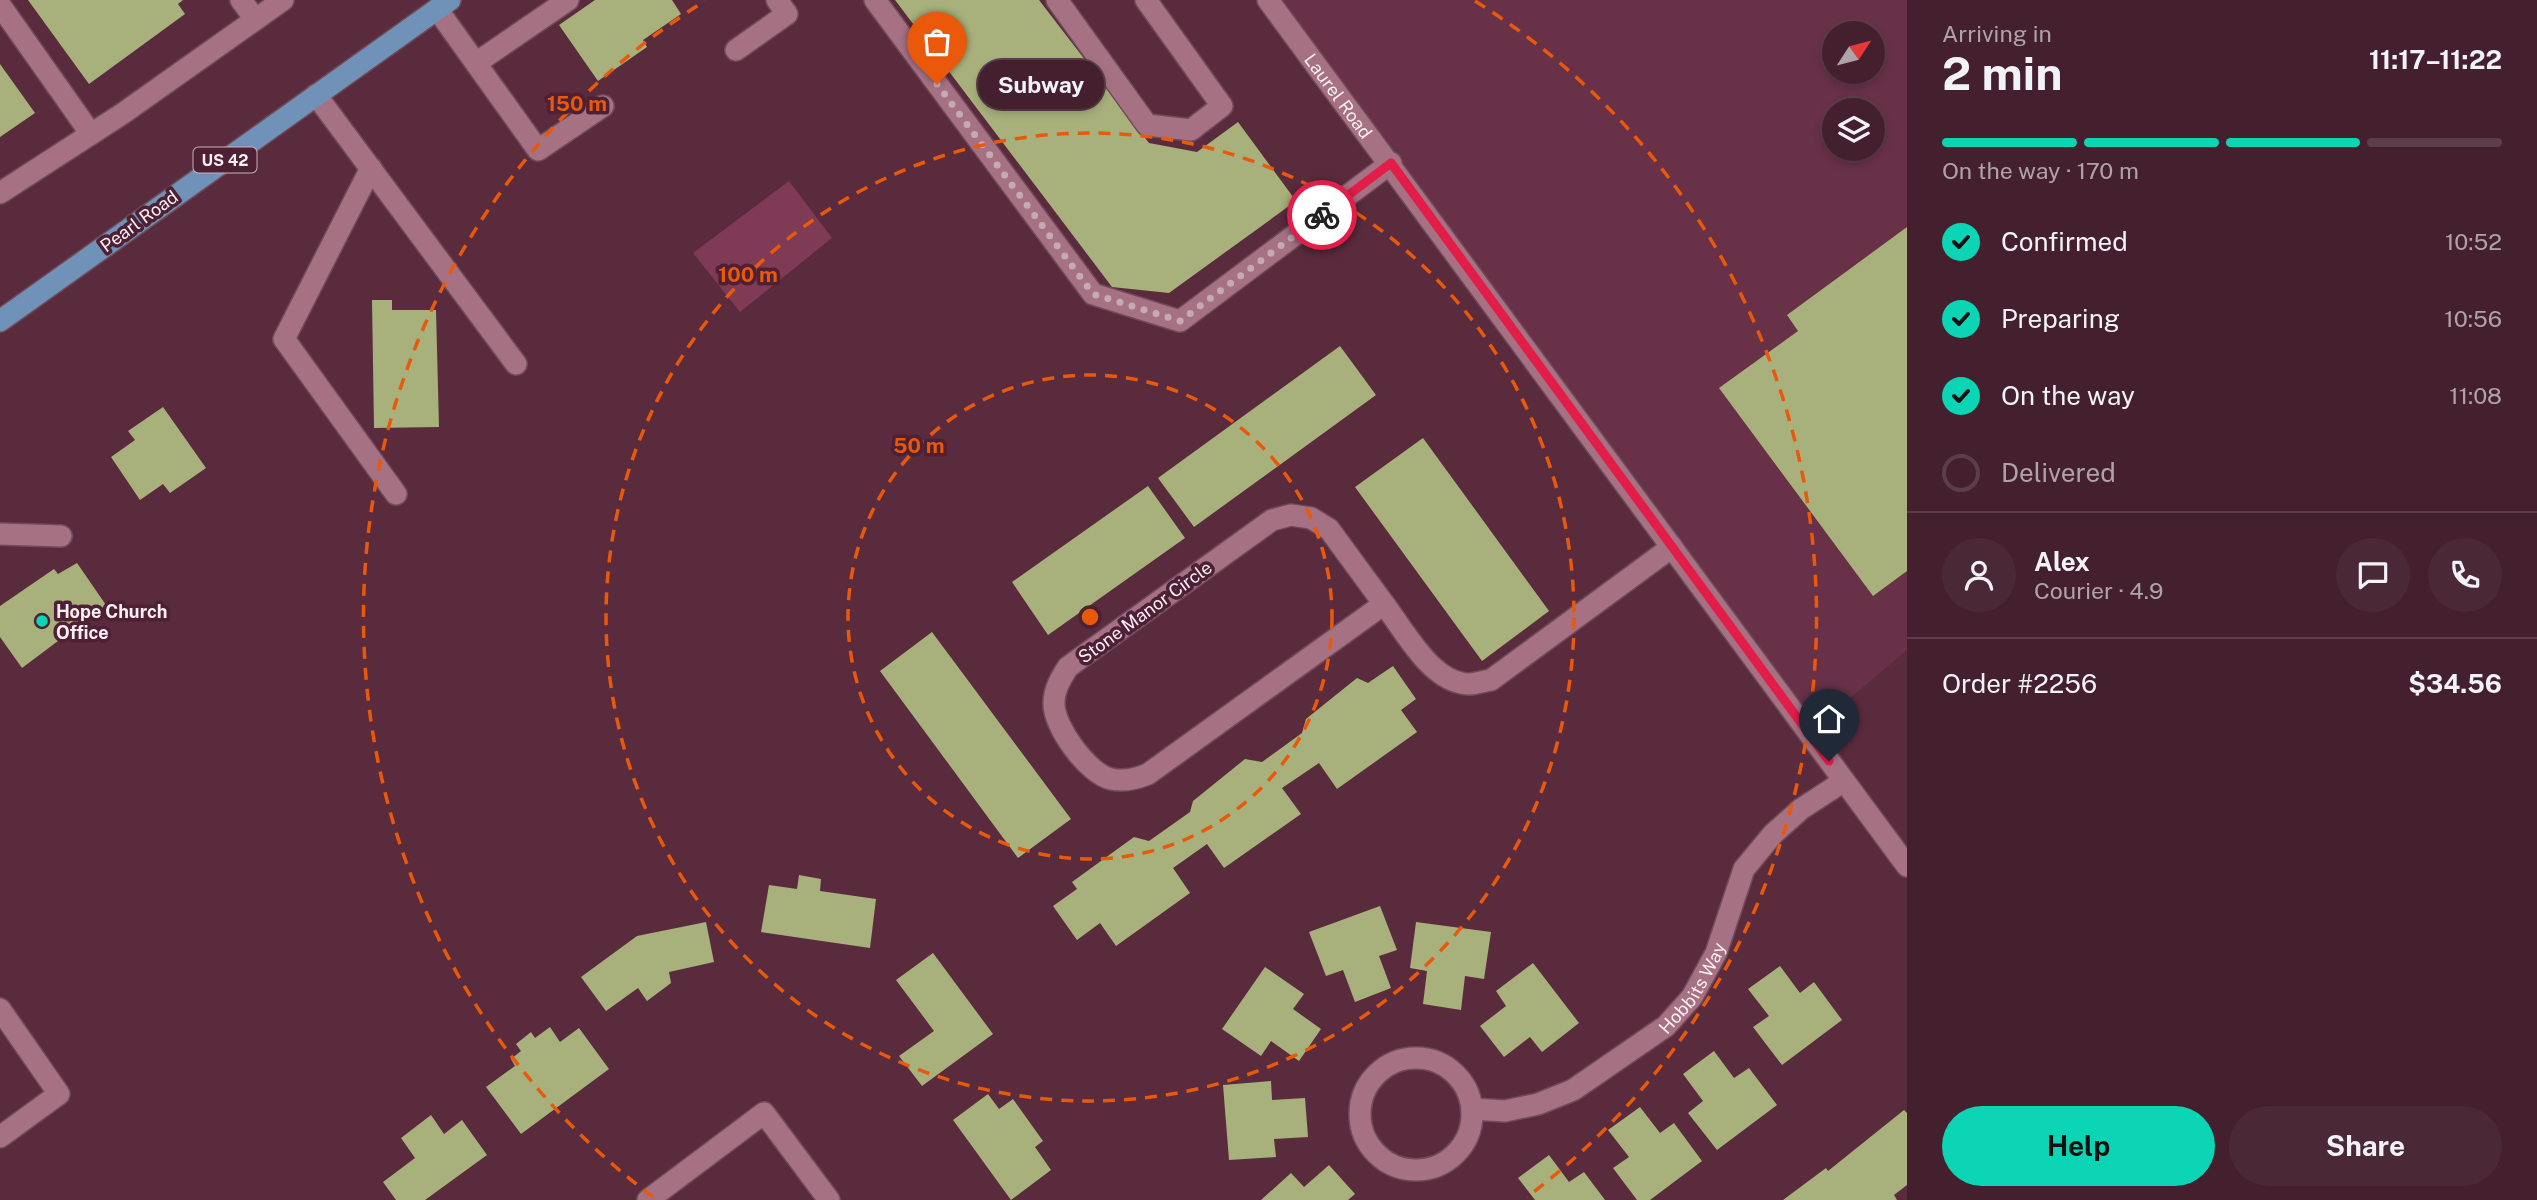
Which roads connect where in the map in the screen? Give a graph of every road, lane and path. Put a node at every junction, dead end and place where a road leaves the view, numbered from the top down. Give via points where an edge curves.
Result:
1 (241, 0) edge
2 (283, 0) edge
3 (568, 0) edge
4 (777, 0) edge
5 (875, 0) edge
6 (1057, 0) edge
7 (1146, 0) edge
8 (1268, 0) edge
9 (0, 5) edge
10 (443, 5) edge
11 (255, 19) junction
12 (736, 50) dead end
13 (476, 63) junction
14 (316, 95) junction
15 (603, 106) dead end
16 (91, 134) junction
17 (1391, 163) junction
18 (371, 168) junction
19 (0, 193) edge
20 (0, 321) edge
21 (516, 364) dead end
22 (396, 494) dead end
23 (0, 534) edge
24 (61, 536) dead end
25 (1672, 547) junction
26 (1384, 604) junction
27 (1844, 781) junction
28 (1907, 866) edge
29 (0, 1009) edge
30 (1472, 1109) junction
31 (0, 1138) edge
32 (648, 1200) edge
33 (829, 1200) edge

1 - 11 street
2 - 11 street
3 - 13 street
4 - 12 street via 788,14
5 - 17 street via 1093,294 1180,321
6 - 7 street via 1147,125 1191,130 1222,106
8 - 17 street, Laurel Road
9 - 16 street
10 - 13 street
10 - 14 main road, Pearl Road / US 42
11 - 16 street
13 - 15 street via 538,150
14 - 18 street
14 - 20 main road, Pearl Road / US 42
16 - 19 street
17 - 25 street, Laurel Road
18 - 21 street
18 - 22 street via 284,339
23 - 24 street
25 - 26 street, Stone Manor Circle via 1491,680 1470,684 1449,680 1433,669
25 - 27 street, Laurel Road
26 - 26 street, Stone Manor Circle via 1329,529 1311,518 1292,515 1272,520 1068,667 1054,703 1058,723 1090,768 1100,774 1130,780 1149,774
27 - 28 street, Laurel Road
27 - 30 street, Hobbits Way via 1801,809 1744,869 1716,953 1692,997 1666,1026 1573,1090 1505,1111
29 - 31 street via 59,1094
30 - 30 street via 1467,1091 1442,1064 1406,1059 1388,1065 1374,1077 1360,1111 1362,1129 1380,1157 1410,1170 1442,1164 1456,1154 1466,1141
32 - 33 street via 764,1112

